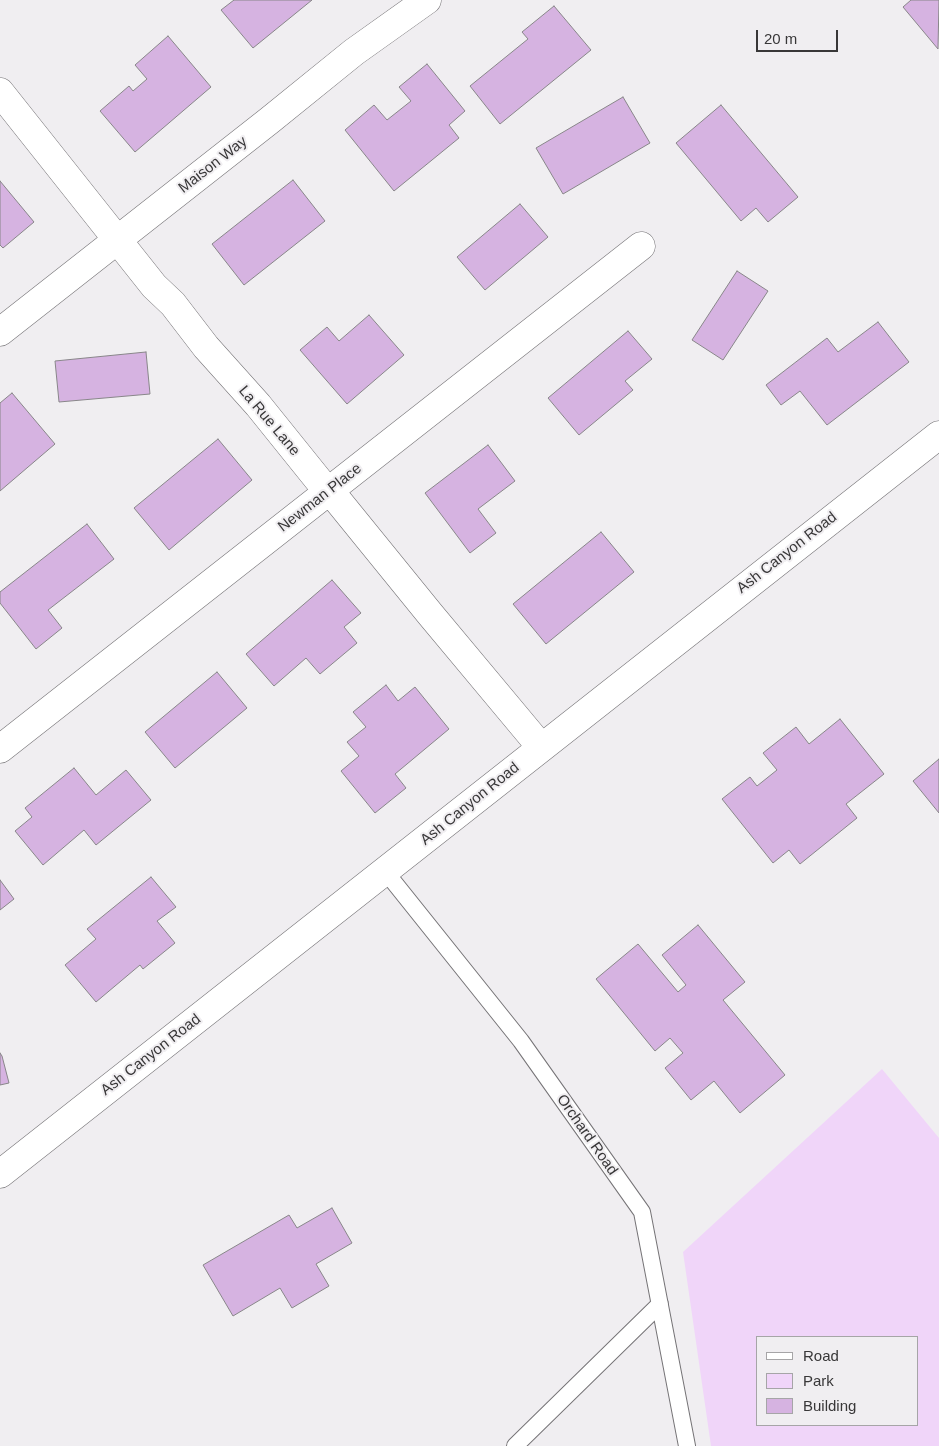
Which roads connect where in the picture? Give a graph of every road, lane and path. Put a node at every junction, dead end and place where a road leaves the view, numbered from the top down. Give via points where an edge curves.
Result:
1 (427, 0) edge
2 (0, 92) edge
3 (118, 238) junction
4 (640, 246) dead end
5 (0, 332) edge
6 (939, 435) edge
7 (328, 492) junction
8 (542, 747) junction
9 (0, 749) edge
10 (385, 871) junction
11 (0, 1174) edge
12 (660, 1304) junction
13 (515, 1446) edge
14 (687, 1446) edge

1 - 3 street, Maison Way via 354,52
2 - 3 street, La Rue Lane
3 - 5 street, Maison Way
3 - 7 street, La Rue Lane via 154,286 173,304
4 - 7 street, Newman Place
6 - 8 street, Ash Canyon Road
7 - 8 street, La Rue Lane
7 - 9 street, Newman Place
8 - 10 street, Ash Canyon Road
10 - 11 street, Ash Canyon Road
10 - 12 lane, Orchard Road via 521,1041 642,1212
12 - 13 lane
12 - 14 lane, Orchard Road

